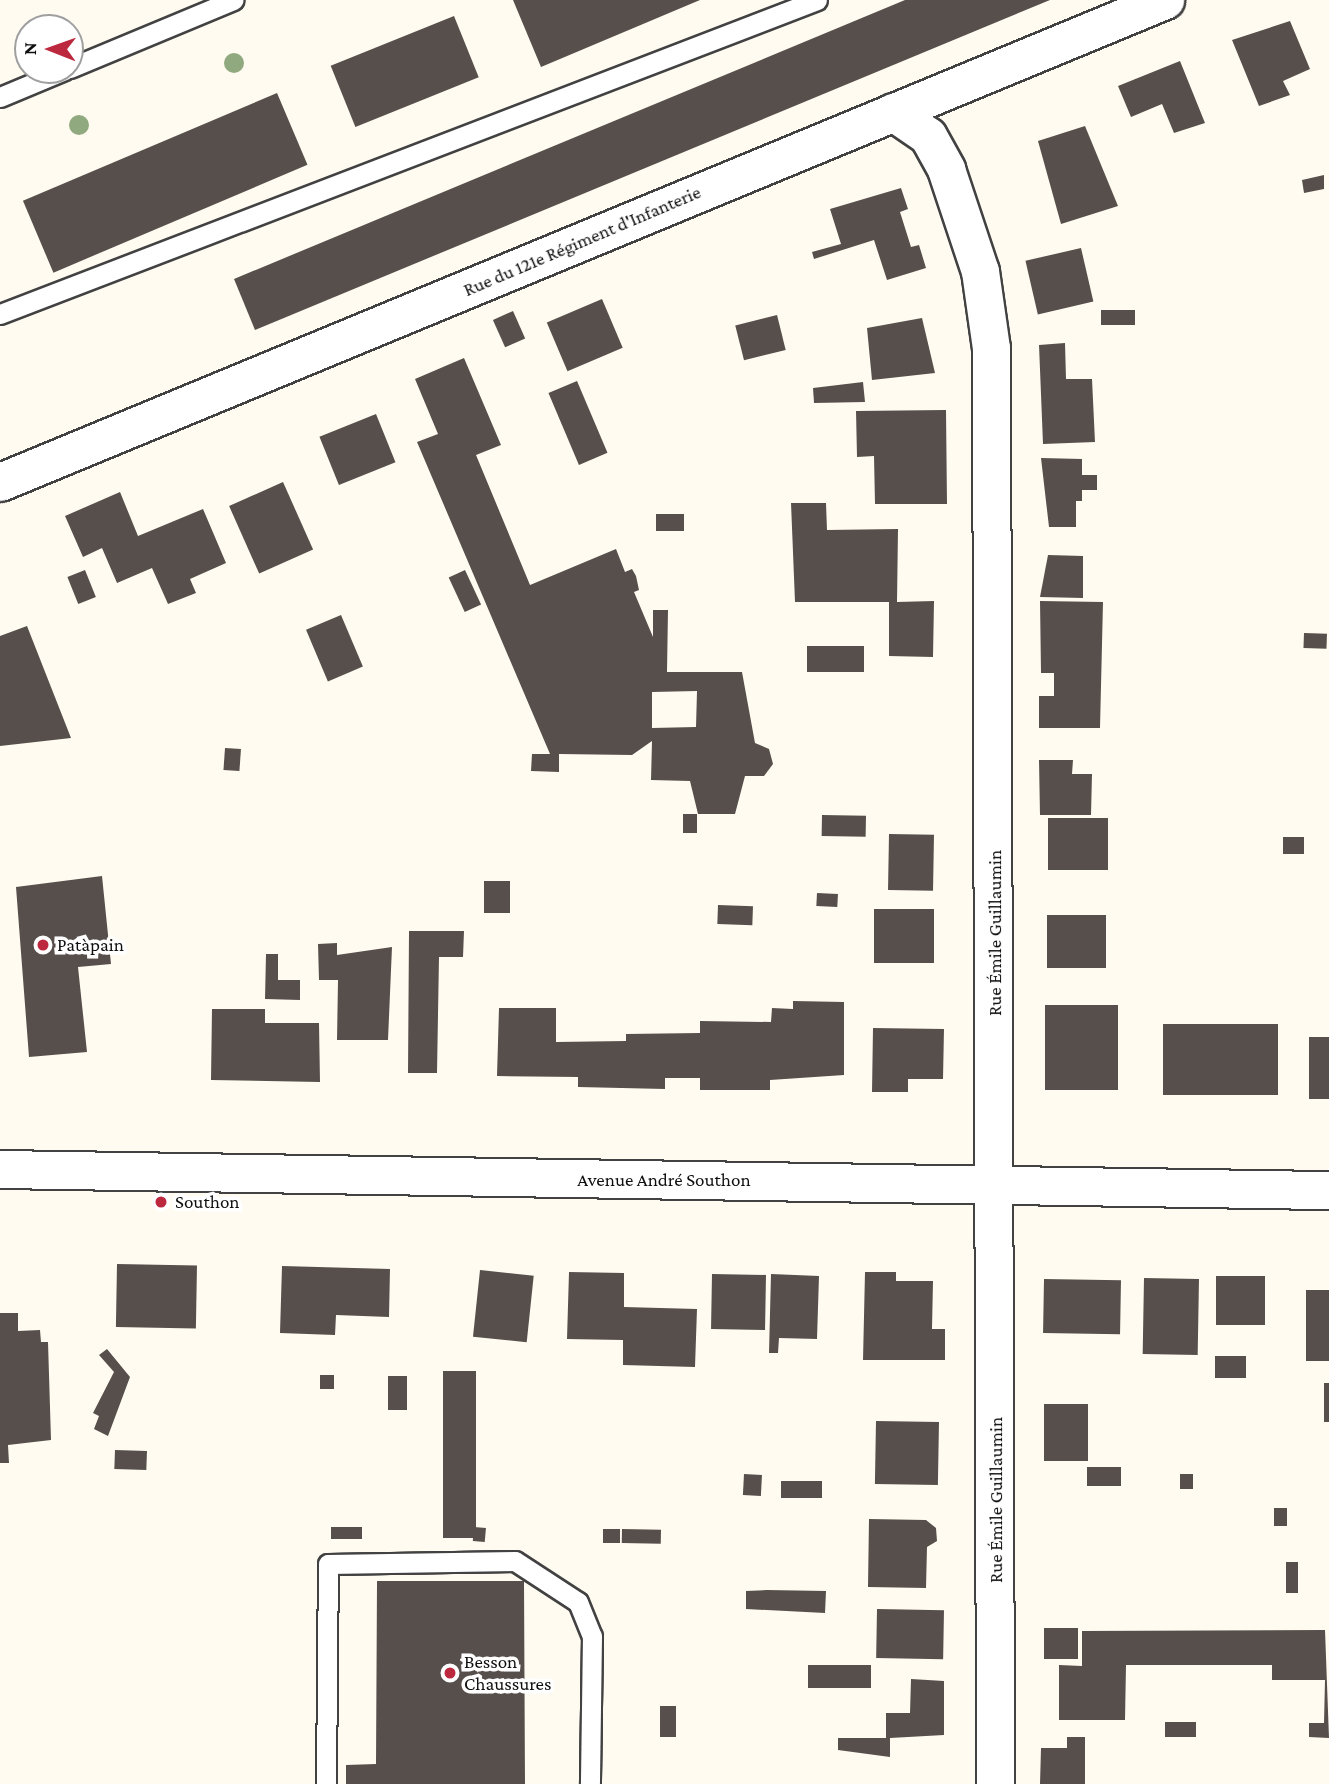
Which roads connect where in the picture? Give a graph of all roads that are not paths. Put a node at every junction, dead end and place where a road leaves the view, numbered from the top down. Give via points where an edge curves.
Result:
1 (233, 0) edge
2 (817, 0) edge
3 (1165, 0) edge
4 (84, 62) edge
5 (31, 84) edge
6 (0, 97) edge
7 (892, 112) junction
8 (0, 314) edge
9 (0, 482) edge
10 (0, 1169) edge
11 (996, 1183) junction
12 (1329, 1190) edge
13 (326, 1784) edge
14 (590, 1784) edge
15 (995, 1784) edge

1 - 4 lane
2 - 8 lane
3 - 7 street, Rue du 121e Régiment d'Infanterie
5 - 6 lane
7 - 9 street, Rue du 121e Régiment d'Infanterie
7 - 11 street, Rue Émile Guillaumin via 928,136 946,169 980,271 991,348
10 - 11 street, Avenue André Southon
11 - 12 street, Avenue André Southon
11 - 15 street, Rue Émile Guillaumin
13 - 14 lane via 328,1564 515,1561 578,1602 592,1636

